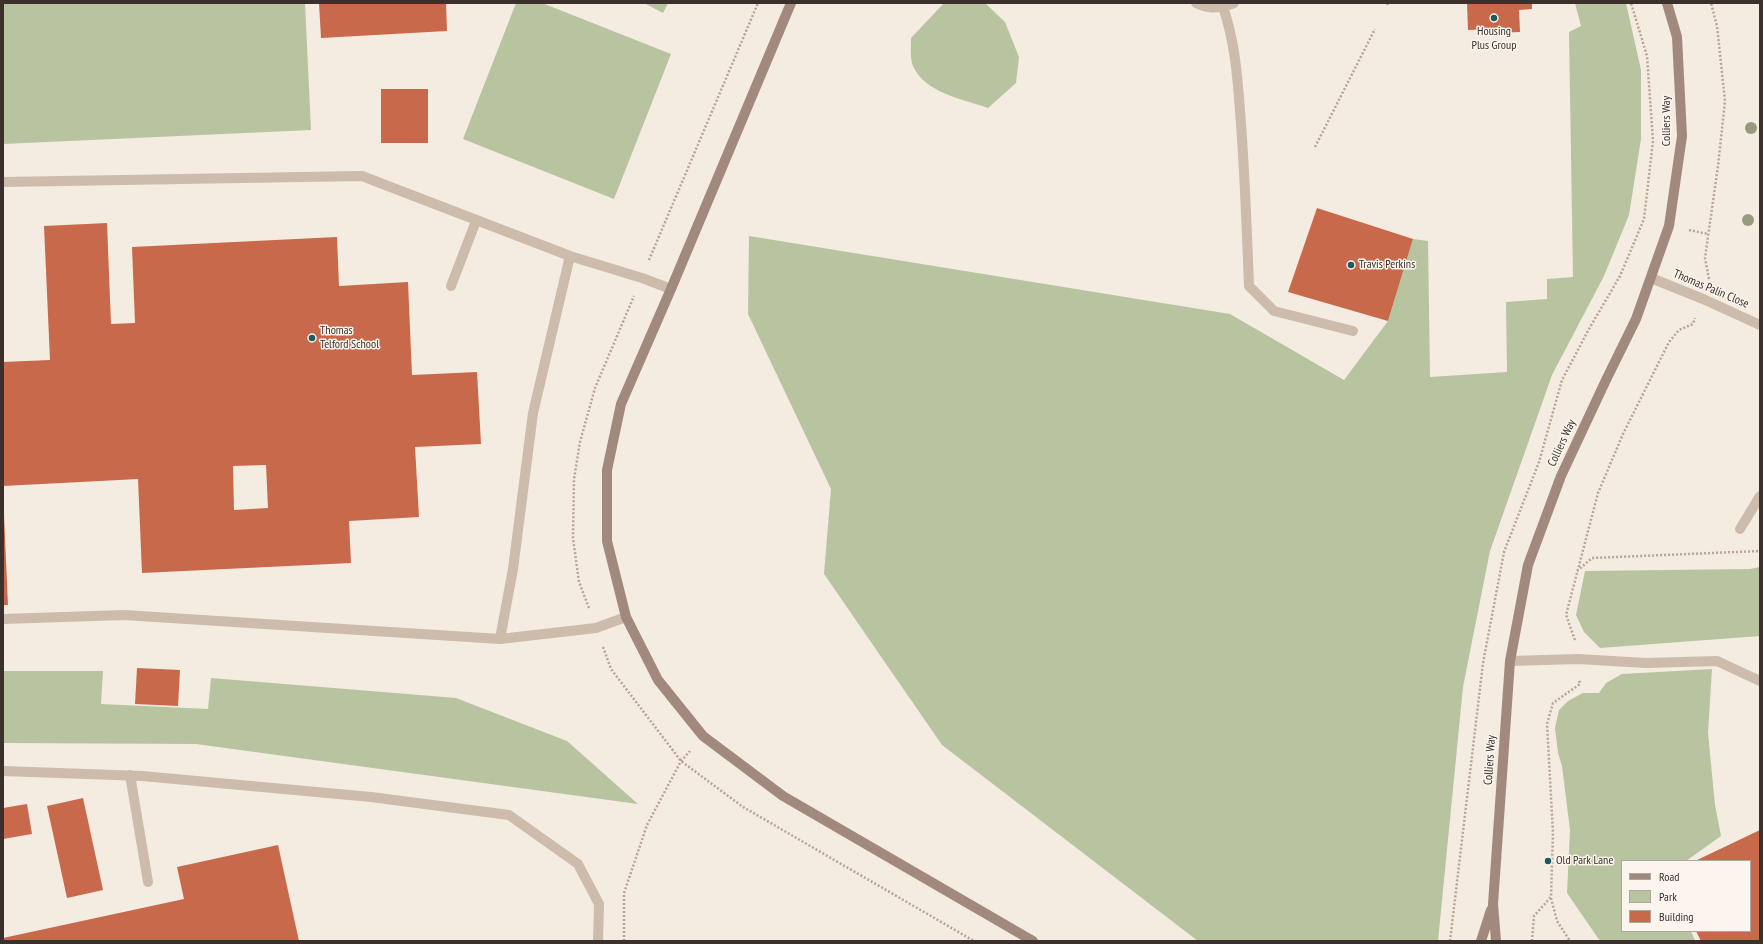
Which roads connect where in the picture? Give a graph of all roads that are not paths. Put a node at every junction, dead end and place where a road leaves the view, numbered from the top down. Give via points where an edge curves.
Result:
1 (791, 3) edge
2 (1196, 3) edge
3 (1234, 3) edge
4 (1667, 3) edge
5 (1223, 7) junction
6 (3, 182) edge
7 (476, 221) junction
8 (570, 256) junction
9 (1650, 278) junction
10 (452, 286) dead end
11 (671, 290) junction
12 (1760, 325) edge
13 (1353, 331) dead end
14 (1760, 496) edge
15 (1740, 529) dead end
16 (626, 617) junction
17 (3, 620) edge
18 (500, 638) junction
19 (1510, 661) junction
20 (1760, 681) edge
21 (3, 771) edge
22 (130, 775) junction
23 (148, 882) dead end
24 (1493, 904) junction
25 (598, 941) edge
26 (1033, 941) edge
27 (1481, 941) edge
28 (1496, 941) edge

1 - 11 street
2 - 5 street via 1211,8
3 - 5 street
4 - 9 street, Colliers Way via 1677,37 1682,136 1669,226
5 - 13 street via 1230,28 1238,81 1249,286 1274,311
6 - 7 street via 362,176
7 - 8 street
7 - 10 street
8 - 11 street via 642,278
8 - 18 street via 533,413 513,569
9 - 12 street, Thomas Palin Close
9 - 19 street, Colliers Way via 1636,319 1561,476 1528,565
11 - 16 street via 621,404 607,470 607,541
14 - 15 street
16 - 18 street via 596,628
16 - 26 street via 658,680 703,736 783,796
17 - 18 street via 124,615
19 - 20 street via 1578,659 1646,664 1717,661
19 - 24 street, Colliers Way
21 - 22 street
22 - 23 street
22 - 25 street via 370,797 509,815 578,864 599,904
24 - 27 street, Colliers Way
24 - 28 street, Colliers Way

